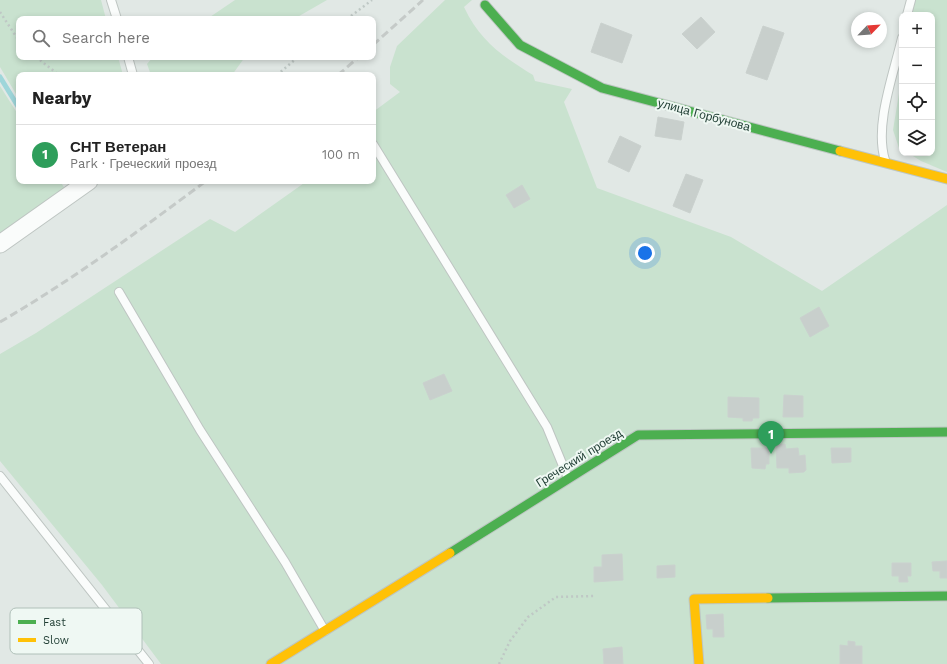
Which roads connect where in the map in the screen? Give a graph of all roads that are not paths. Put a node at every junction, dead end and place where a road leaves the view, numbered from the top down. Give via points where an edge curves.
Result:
1 (111, 0) edge
2 (911, 0) edge
3 (485, 5) dead end
4 (908, 12) edge
5 (116, 16) edge
6 (900, 48) edge
7 (129, 60) edge
8 (132, 72) edge
9 (376, 149) edge
10 (886, 163) junction
11 (947, 179) edge
12 (84, 184) edge
13 (0, 244) edge
14 (119, 292) dead end
15 (947, 432) edge
16 (0, 476) edge
17 (568, 479) junction
18 (947, 596) edge
19 (105, 608) edge
20 (326, 631) junction
21 (141, 654) edge
22 (149, 664) edge
23 (271, 664) edge
24 (699, 664) edge

1 - 5 lane
2 - 4 lane
3 - 10 street, улица Горбунова via 520,45 602,88
6 - 10 lane via 881,128 881,147
7 - 8 lane
9 - 17 lane via 547,427
10 - 11 street, улица Горбунова
12 - 13 street
14 - 20 lane via 200,430
15 - 17 street, Греческий проезд via 638,435
16 - 19 lane
17 - 20 street, Греческий проезд
18 - 24 street via 694,599
20 - 23 street, Греческий проезд
21 - 22 lane

